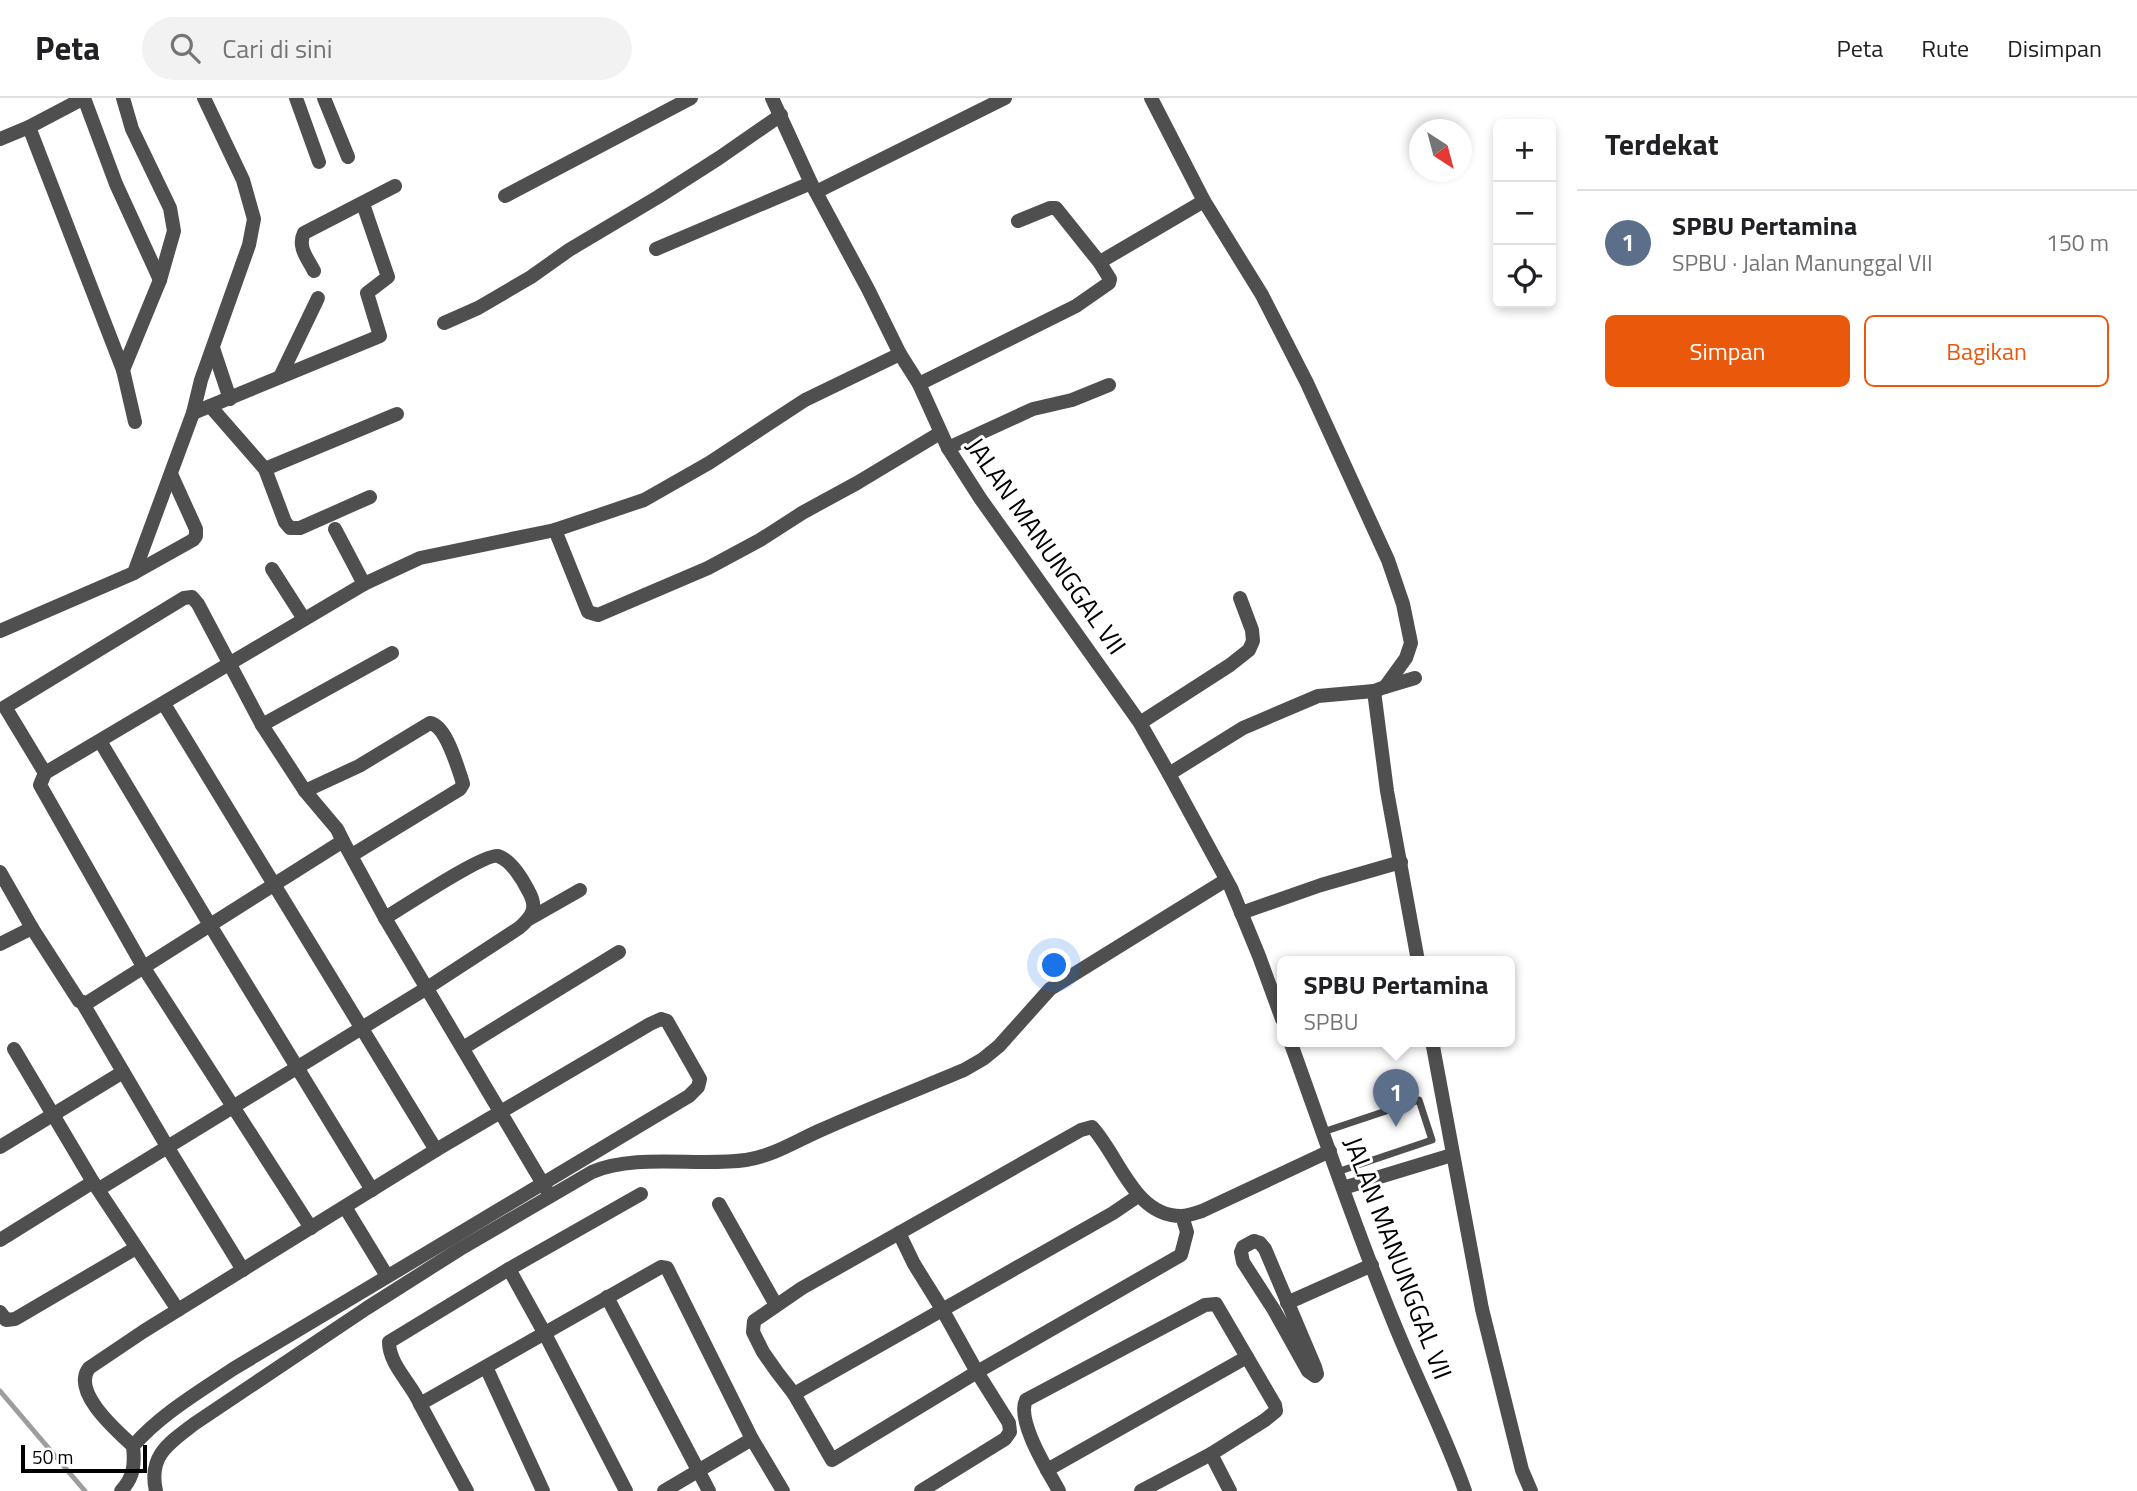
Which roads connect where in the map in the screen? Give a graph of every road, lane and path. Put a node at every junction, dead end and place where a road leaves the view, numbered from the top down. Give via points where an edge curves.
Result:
1 (84, 98) edge
2 (123, 98) edge
3 (204, 98) edge
4 (296, 98) edge
5 (324, 98) edge
6 (691, 98) edge
7 (772, 98) edge
8 (1005, 98) edge
9 (1151, 98) edge
10 (780, 115) junction
11 (29, 127) junction
12 (0, 139) edge
13 (348, 157) dead end
14 (319, 162) dead end
15 (395, 186) dead end
16 (814, 187) junction
17 (505, 196) dead end
18 (1205, 201) junction
19 (363, 204) junction
20 (1018, 221) dead end
21 (656, 249) dead end
22 (1100, 263) junction
23 (314, 271) dead end
24 (160, 280) junction
25 (318, 298) dead end
26 (444, 323) dead end
27 (213, 348) junction
28 (900, 354) junction
29 (123, 370) junction
30 (280, 377) junction
31 (919, 384) junction
32 (1109, 385) dead end
33 (230, 398) junction
34 (210, 406) junction
35 (192, 413) junction
36 (397, 414) dead end
37 (135, 422) dead end
38 (940, 433) junction
39 (948, 448) junction
40 (265, 469) junction
41 (171, 474) junction
42 (370, 497) dead end
43 (335, 529) dead end
44 (555, 530) junction
45 (272, 569) dead end
46 (134, 573) junction
47 (364, 584) junction
48 (1240, 598) dead end
49 (304, 619) junction
50 (0, 631) edge
51 (392, 653) dead end
52 (230, 662) junction
53 (1415, 678) dead end
54 (1379, 689) junction
55 (164, 704) junction
56 (1140, 723) junction
57 (262, 725) junction
58 (100, 741) junction
59 (45, 773) junction
60 (1169, 774) junction
61 (304, 791) junction
62 (343, 841) junction
63 (352, 855) junction
64 (1401, 862) junction
65 (0, 872) edge
66 (1226, 880) junction
67 (275, 883) junction
68 (580, 890) dead end
69 (1241, 913) junction
70 (385, 918) junction
71 (529, 919) junction
72 (210, 925) junction
73 (32, 928) junction
74 (0, 944) edge
75 (619, 953) dead end
76 (1417, 956) edge
77 (144, 968) junction
78 (427, 988) junction
79 (82, 1002) junction
80 (1277, 1006) edge
81 (362, 1027) junction
82 (1292, 1047) edge
83 (1433, 1047) edge
84 (463, 1048) junction
85 (14, 1049) dead end
86 (297, 1068) junction
87 (123, 1072) junction
88 (234, 1107) junction
89 (501, 1112) junction
90 (53, 1114) junction
91 (1323, 1132) junction
92 (0, 1147) edge
93 (168, 1148) junction
94 (436, 1150) junction
95 (1330, 1152) junction
96 (1452, 1155) junction
97 (1337, 1172) junction
98 (543, 1182) junction
99 (96, 1186) junction
100 (1343, 1188) junction
101 (372, 1190) junction
102 (641, 1194) dead end
103 (551, 1196) junction
104 (1138, 1196) junction
105 (719, 1204) dead end
106 (345, 1207) junction
107 (1182, 1216) junction
108 (311, 1228) junction
109 (899, 1233) junction
110 (0, 1240) edge
111 (136, 1248) junction
112 (1371, 1265) junction
113 (509, 1269) junction
114 (243, 1270) junction
115 (387, 1276) junction
116 (607, 1297) junction
117 (1287, 1303) junction
118 (776, 1305) junction
119 (942, 1308) junction
120 (178, 1310) junction
121 (0, 1312) edge
122 (545, 1335) junction
123 (1247, 1357) junction
124 (486, 1367) junction
125 (977, 1372) junction
126 (794, 1394) junction
127 (420, 1404) junction
128 (752, 1439) junction
129 (133, 1446) junction
130 (1211, 1454) junction
131 (1047, 1470) junction
132 (698, 1471) junction
133 (930, 1489) edge
134 (121, 1491) edge
135 (156, 1491) edge
136 (467, 1491) edge
137 (543, 1491) edge
138 (626, 1491) edge
139 (664, 1491) edge
140 (709, 1491) edge
141 (783, 1491) edge
142 (1059, 1491) edge
143 (1141, 1491) edge
144 (1230, 1491) edge
145 (1465, 1491) edge
146 (1531, 1491) edge

1 - 11 street
1 - 24 street via 116,184
2 - 24 street via 172,217 174,231
3 - 27 street via 243,180 254,219
4 - 14 street
5 - 13 street
6 - 17 street
7 - 10 street, JALAN MANUNGGAL VII
8 - 16 street
9 - 18 street
10 - 16 street, JALAN MANUNGGAL VII
10 - 26 street via 531,277
11 - 12 street
11 - 29 street
15 - 19 street
16 - 21 street
16 - 28 street, JALAN MANUNGGAL VII
18 - 22 street
18 - 54 street via 1262,295 1307,383 1388,560 1411,643 1406,658
19 - 23 street via 304,233 301,248
19 - 30 street via 388,277 367,293 380,336
20 - 22 street via 1056,208
22 - 31 street via 1110,279 1106,287
24 - 29 street
25 - 30 street
27 - 33 street
27 - 35 street
28 - 31 street, JALAN MANUNGGAL VII
28 - 44 street via 805,400 654,495
29 - 37 street
30 - 33 street
31 - 38 street, JALAN MANUNGGAL VII
32 - 39 street via 1032,409
33 - 34 street
34 - 35 street
34 - 40 street
35 - 41 street
36 - 40 street
38 - 39 street, JALAN MANUNGGAL VII
38 - 44 street via 708,568 598,615 588,612
39 - 56 street, JALAN MANUNGGAL VII
40 - 42 street via 289,528 300,528
41 - 46 street
41 - 46 street via 197,535
43 - 47 street
44 - 47 street via 420,558
45 - 49 street
46 - 50 street
47 - 49 street
48 - 56 street via 1252,630 1249,650
49 - 52 street
51 - 57 street
52 - 55 street
52 - 57 street
52 - 59 street via 198,604 192,597 184,598 5,707
53 - 54 street
54 - 60 street via 1318,696 1243,728
54 - 64 street via 1387,791
55 - 58 street
55 - 67 street
56 - 60 street, JALAN MANUNGGAL VII
57 - 61 street
58 - 59 street
58 - 72 street
59 - 77 street via 40,785
60 - 66 street, JALAN MANUNGGAL VII
61 - 62 street
61 - 63 street via 359,766 430,723 442,730 463,785
62 - 63 street
62 - 67 street
63 - 70 street
64 - 69 street
64 - 76 street
65 - 73 street
66 - 69 street, JALAN MANUNGGAL VII
66 - 103 street via 1050,989 999,1046 964,1070 748,1160 622,1163 592,1172
67 - 72 street
67 - 81 street
68 - 71 street
69 - 80 street, JALAN MANUNGGAL VII
70 - 71 street via 493,855 509,863 527,887 534,901
70 - 78 street
71 - 78 street
72 - 77 street
72 - 86 street
73 - 74 street
73 - 79 street
75 - 84 street
77 - 79 street
77 - 88 street
78 - 81 street
78 - 84 street
79 - 87 street
81 - 86 street
81 - 94 street
82 - 91 street, JALAN MANUNGGAL VII
83 - 96 street
84 - 89 street
85 - 90 street
86 - 88 street
86 - 101 street
87 - 90 street
87 - 93 street
88 - 93 street
88 - 108 street
89 - 94 street
89 - 98 street
89 - 98 street via 650,1024 667,1021 673,1030 700,1079 698,1087
90 - 92 street
90 - 99 street
91 - 95 street, JALAN MANUNGGAL VII
91 - 97 lane via 1419,1100 1432,1140
93 - 99 street
93 - 114 street
94 - 101 street
95 - 97 street, JALAN MANUNGGAL VII
95 - 107 street
96 - 100 street
96 - 146 street via 1482,1309
97 - 100 street, JALAN MANUNGGAL VII
98 - 103 street
98 - 115 street
99 - 110 street
99 - 111 street
100 - 112 street, JALAN MANUNGGAL VII
101 - 106 street
102 - 113 street
103 - 135 street via 367,1308 194,1424 159,1456 154,1466
104 - 107 street via 1160,1212
104 - 109 street via 1102,1138 1087,1128
104 - 119 street
105 - 118 street
106 - 108 street
106 - 115 street
107 - 125 street via 1187,1232 1181,1255
108 - 114 street
109 - 118 street
109 - 119 street
111 - 120 street
111 - 121 street via 15,1320 6,1320
112 - 117 street
112 - 145 street, JALAN MANUNGGAL VII
113 - 122 street
113 - 127 street via 389,1342
114 - 120 street
115 - 129 street via 233,1369 172,1410
116 - 122 street
116 - 128 street via 667,1268
116 - 132 street
117 - 117 street via 1315,1367 1314,1376 1243,1262 1241,1252 1246,1243 1263,1246
118 - 126 street via 754,1321 753,1332
119 - 125 street
119 - 126 street
120 - 129 street via 85,1374 87,1393 110,1425
122 - 124 street
122 - 138 street
123 - 130 street via 1276,1411
123 - 131 street
123 - 131 street via 1213,1303 1026,1401 1026,1424
124 - 127 street
124 - 137 street
125 - 126 street via 832,1460
125 - 133 street via 1010,1432 1005,1440
127 - 136 street
128 - 132 street
128 - 141 street
129 - 134 street via 135,1464
130 - 143 street
130 - 144 street
131 - 142 street
132 - 139 street
132 - 140 street

